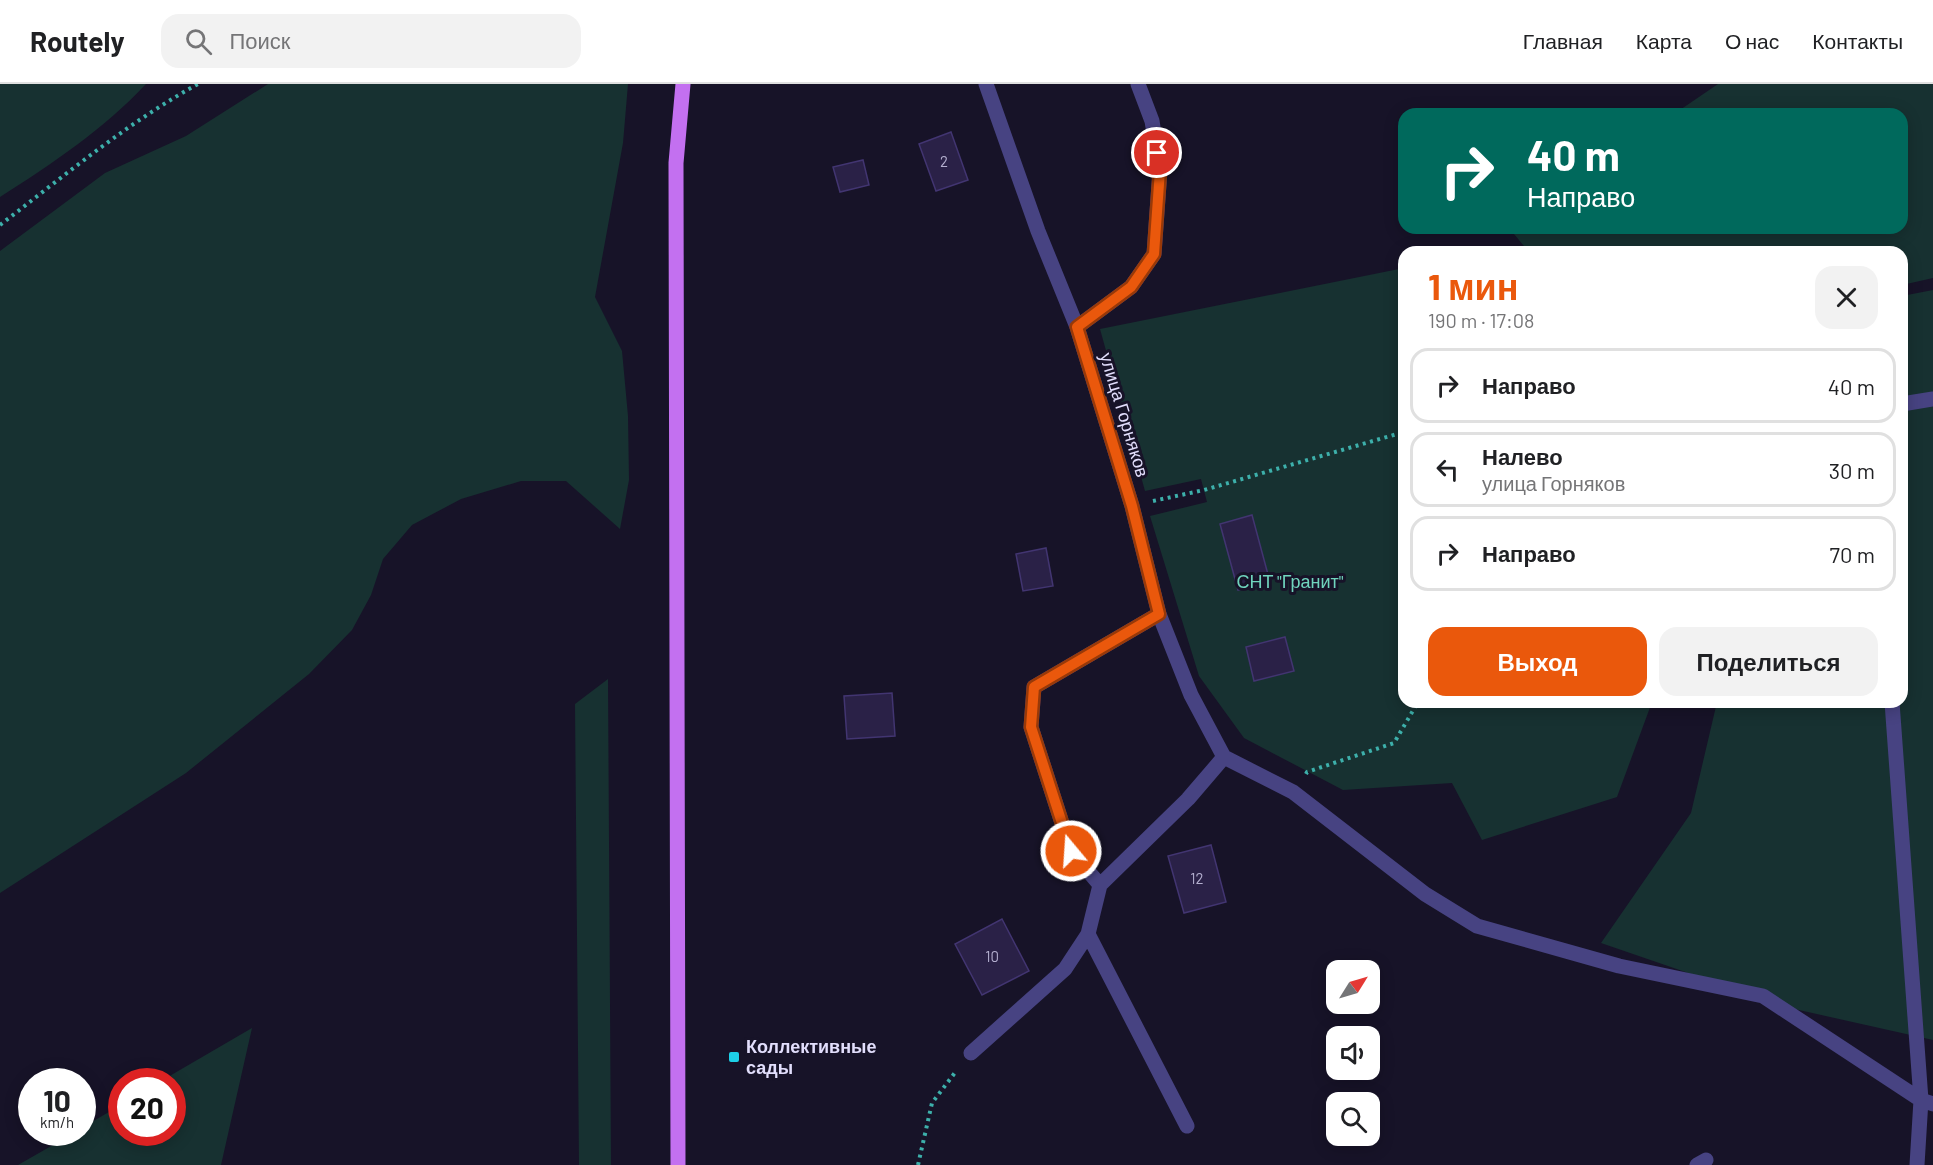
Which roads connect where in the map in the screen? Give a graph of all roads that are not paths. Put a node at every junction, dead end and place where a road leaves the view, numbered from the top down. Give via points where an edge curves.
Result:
1 (683, 84) edge
2 (986, 84) edge
3 (1138, 84) edge
4 (1077, 327) junction
5 (1933, 399) edge
6 (1908, 403) edge
7 (1159, 614) junction
8 (1893, 708) edge
9 (1224, 757) junction
10 (1100, 885) junction
11 (1088, 934) junction
12 (971, 1053) road end
13 (1927, 1102) edge
14 (1188, 1126) dead end
15 (678, 1165) edge
16 (1917, 1165) edge

1 - 15 main road via 676,163
2 - 4 street, улица Горняков
3 - 4 street via 1152,121 1160,170 1154,254 1131,287
4 - 7 street, улица Горняков via 1132,506
5 - 6 street
7 - 9 street, улица Горняков via 1191,695
7 - 10 street via 1034,687 1031,727 1071,851
8 - 13 street
9 - 10 street via 1188,799
9 - 13 street via 1293,792 1425,894 1477,926 1619,966 1763,996
10 - 11 street
11 - 12 street via 1065,969
11 - 14 street
13 - 16 street

